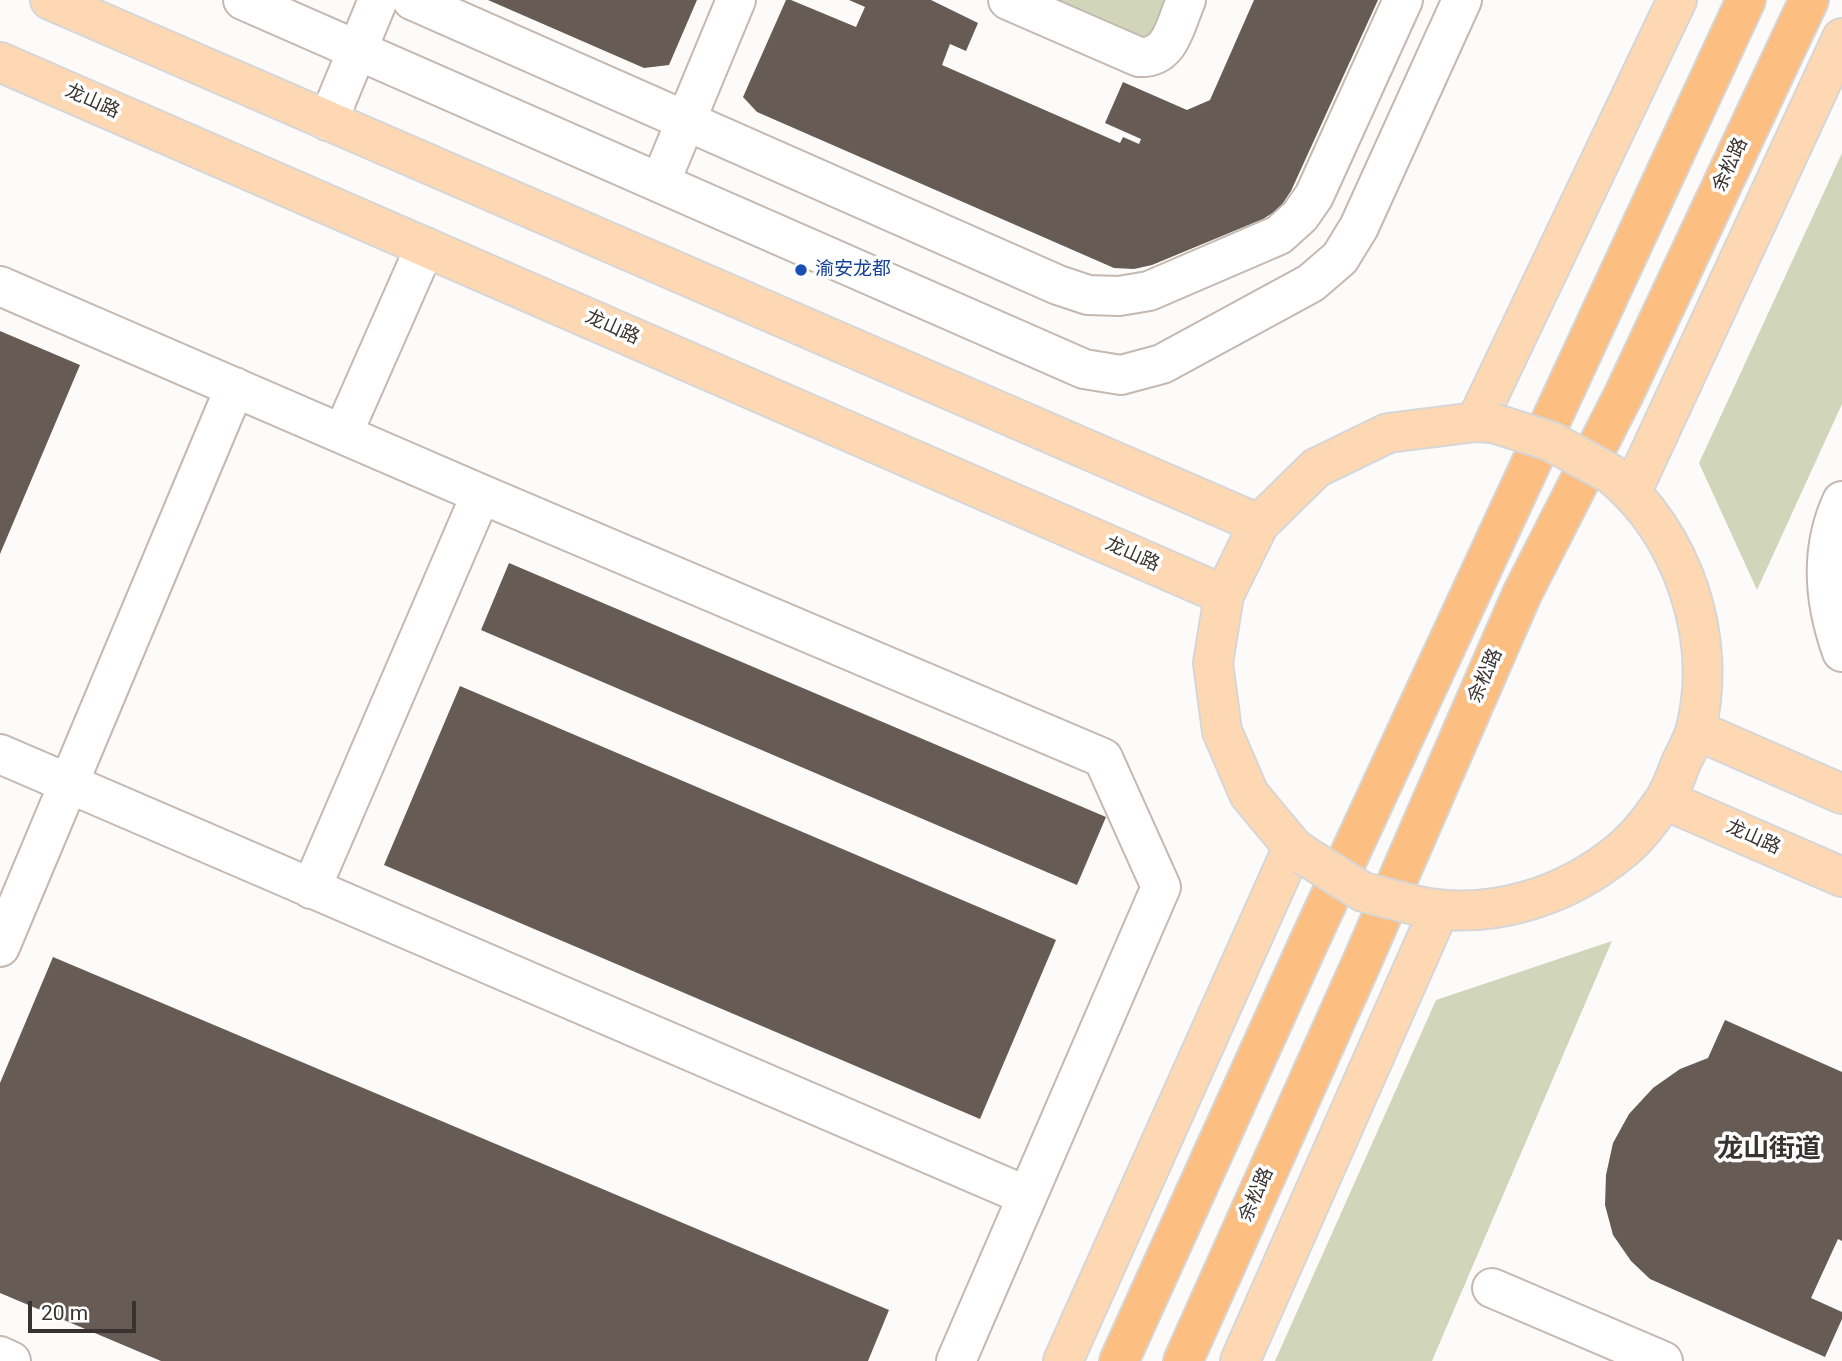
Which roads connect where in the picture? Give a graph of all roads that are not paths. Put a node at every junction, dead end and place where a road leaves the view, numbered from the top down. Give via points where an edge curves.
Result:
1 (50, 0) edge
2 (243, 0) edge
3 (378, 0) edge
4 (412, 0) edge
5 (736, 0) edge
6 (1008, 0) edge
7 (1186, 0) edge
8 (1403, 0) edge
9 (1462, 0) edge
10 (1677, 0) edge
11 (1746, 0) edge
12 (1809, 0) edge
13 (1842, 38) edge
14 (358, 51) junction
15 (0, 62) edge
16 (685, 120) junction
17 (328, 121) junction
18 (660, 183) junction
19 (425, 247) junction
20 (0, 286) edge
21 (235, 387) junction
22 (1484, 423) junction
23 (343, 433) junction
24 (1621, 483) junction
25 (481, 494) junction
26 (1842, 501) edge
27 (1259, 524) junction
28 (1224, 595) junction
29 (1842, 652) edge
30 (1696, 730) junction
31 (0, 754) edge
32 (68, 784) junction
33 (1842, 794) edge
34 (1665, 800) junction
35 (1298, 851) junction
36 (1842, 877) edge
37 (311, 889) junction
38 (1429, 908) junction
39 (0, 947) edge
40 (1027, 1196) junction
41 (1492, 1287) dead end
42 (0, 1356) edge
43 (11, 1361) edge
44 (956, 1361) edge
45 (1063, 1361) edge
46 (1119, 1361) edge
47 (1183, 1361) edge
48 (1240, 1361) edge
49 (1663, 1361) edge

1 - 17 main road
2 - 14 street
3 - 14 street
4 - 16 street
5 - 16 street
6 - 7 street via 1139,57 1153,58 1165,49
8 - 16 street via 1314,197 1300,216 1279,235 1149,291 1088,295 1058,285
9 - 18 street via 1359,227 1340,257 1311,283 1162,364 1121,374 1084,369
10 - 22 main road
11 - 46 highway
12 - 47 highway, 余松路 via 1624,394 1522,594
13 - 24 main road
14 - 17 street
14 - 18 street
15 - 19 main road, 龙山路
16 - 18 street
17 - 27 main road
19 - 23 street
19 - 28 main road, 龙山路
20 - 21 street
21 - 23 street
21 - 32 street
22 - 24 main road, bridge via 1550,441
22 - 27 main road via 1388,433 1316,468
23 - 25 street
24 - 30 main road via 1665,537 1693,598 1703,664
25 - 37 street
25 - 40 street via 1103,758 1161,887
26 - 29 street via 1827,555 1826,591
27 - 28 main road
28 - 35 main road via 1213,663 1222,731 1249,794
30 - 33 main road
30 - 34 main road
31 - 32 street
32 - 37 street
32 - 39 street
34 - 36 main road, 龙山路
34 - 38 main road via 1623,849 1570,886 1508,907
35 - 38 main road, bridge via 1363,892
35 - 45 main road
37 - 40 street
38 - 48 main road
40 - 44 street
41 - 49 street
42 - 43 street

